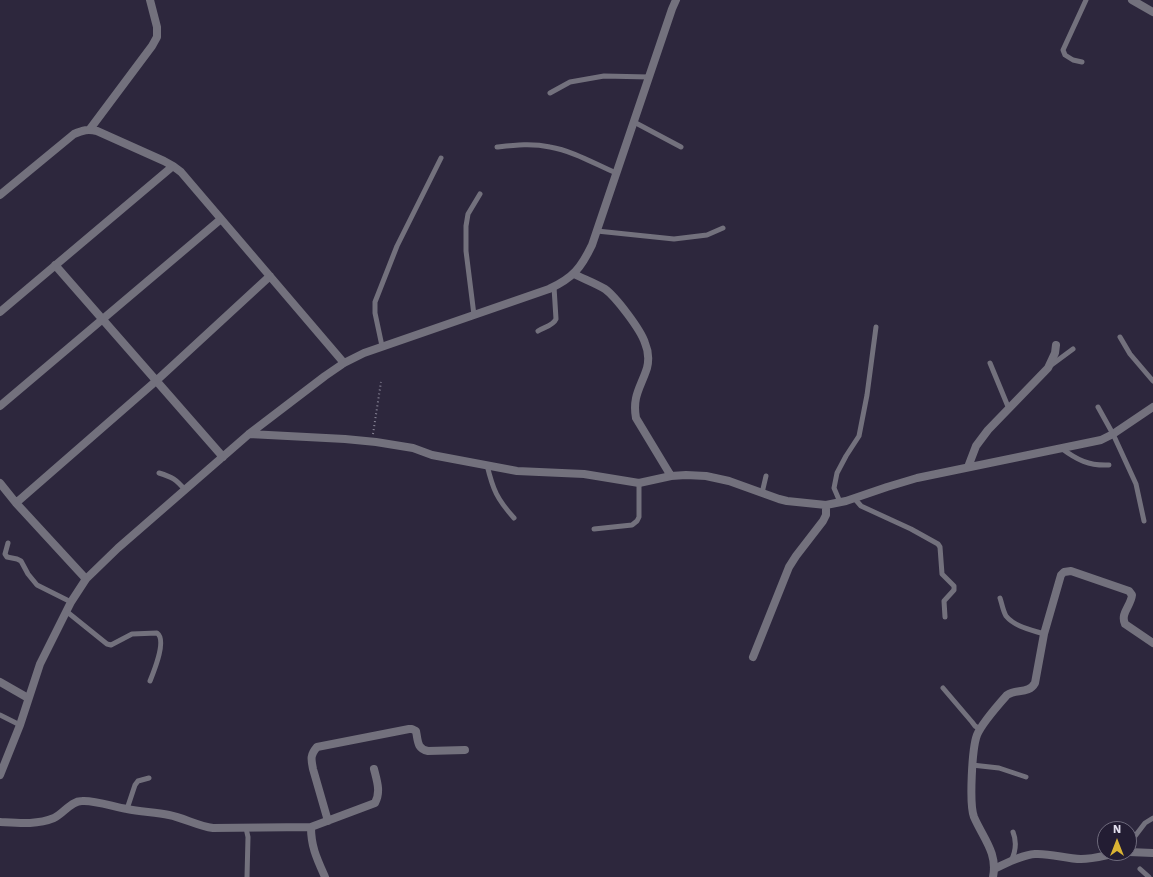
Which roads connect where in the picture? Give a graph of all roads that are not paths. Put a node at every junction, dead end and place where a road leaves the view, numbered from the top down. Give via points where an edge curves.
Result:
1 (150, 0) edge
2 (676, 0) edge
3 (1086, 0) edge
4 (1132, 0) edge
5 (1153, 12) edge
6 (1082, 62) dead end
7 (649, 77) junction
8 (550, 93) dead end
9 (634, 122) junction
10 (90, 129) junction
11 (497, 147) dead end
12 (682, 147) dead end
13 (441, 158) dead end
14 (173, 166) junction
15 (616, 174) junction
16 (480, 194) dead end
17 (0, 195) edge
18 (222, 219) junction
19 (723, 228) dead end
20 (597, 231) junction
21 (55, 265) junction
22 (574, 274) junction
23 (270, 276) junction
24 (554, 287) junction
25 (0, 312) edge
26 (474, 315) junction
27 (103, 320) junction
28 (876, 327) dead end
29 (538, 331) dead end
30 (1120, 337) dead end
31 (1056, 345) dead end
32 (382, 346) junction
33 (1073, 349) dead end
34 (344, 363) junction
35 (990, 363) dead end
36 (1048, 368) junction
37 (156, 381) junction
38 (1153, 381) edge
39 (0, 406) edge
40 (1098, 407) dead end
41 (1153, 407) edge
42 (1009, 410) junction
43 (250, 434) junction
44 (1113, 434) junction
45 (1060, 448) junction
46 (223, 457) junction
47 (487, 465) junction
48 (1109, 465) dead end
49 (968, 467) junction
50 (159, 473) dead end
51 (671, 476) junction
52 (766, 476) dead end
53 (0, 483) edge
54 (639, 483) junction
55 (185, 490) junction
56 (762, 493) junction
57 (855, 499) junction
58 (16, 502) junction
59 (840, 502) junction
60 (826, 505) junction
61 (514, 518) dead end
62 (1144, 521) dead end
63 (594, 529) dead end
64 (8, 543) dead end
65 (86, 579) junction
66 (1000, 598) dead end
67 (71, 602) junction
68 (66, 611) junction
69 (945, 617) dead end
70 (1044, 634) junction
71 (1153, 643) edge
72 (753, 657) dead end
73 (150, 681) dead end
74 (0, 682) edge
75 (943, 688) dead end
76 (28, 698) junction
77 (0, 715) edge
78 (20, 725) junction
79 (980, 729) junction
80 (465, 750) dead end
81 (972, 765) junction
82 (374, 769) dead end
83 (0, 775) edge
84 (1026, 777) dead end
85 (149, 778) dead end
86 (127, 810) junction
87 (1153, 818) edge
88 (328, 821) junction
89 (0, 822) edge
90 (310, 827) junction
91 (246, 828) junction
92 (1013, 832) dead end
93 (1137, 834) edge
94 (1137, 852) edge
95 (1153, 853) edge
96 (1097, 857) edge
97 (1011, 862) junction
98 (1140, 870) dead end
99 (993, 873) edge
100 (247, 877) edge
101 (325, 877) edge
102 (1149, 877) edge

1 - 10 street via 157,37
2 - 7 street
3 - 6 lane via 1063,50 1065,55
4 - 5 street
7 - 8 lane via 604,76 570,82
7 - 9 street
9 - 12 lane
9 - 15 street
10 - 14 street
10 - 17 street via 74,134
11 - 15 lane via 550,147 575,154
13 - 32 lane via 397,246 375,302
14 - 18 street
14 - 21 street
15 - 20 street
16 - 26 lane via 468,214 466,226 466,251
18 - 23 street
18 - 27 street
19 - 20 lane via 706,236 674,239
20 - 22 street via 584,262
21 - 25 street
21 - 27 street
22 - 24 street
22 - 51 street via 605,289 614,297 646,344 647,366 634,408 636,418
23 - 34 street
23 - 37 street
24 - 26 street
24 - 29 lane via 556,319 552,325
26 - 32 street
27 - 37 street
27 - 39 street
28 - 59 lane via 859,436 837,473 834,488
30 - 38 lane via 1130,354
31 - 36 street via 1053,360
32 - 34 street
33 - 36 lane
34 - 43 street
35 - 42 lane
36 - 42 street
37 - 46 street
37 - 58 street
40 - 44 lane
41 - 44 street
42 - 49 street via 976,446
43 - 46 street
43 - 47 street via 372,442 413,448 432,455
44 - 45 street via 1102,440
44 - 62 lane via 1136,484
45 - 48 lane via 1090,464
45 - 49 street
46 - 55 street
47 - 54 street via 517,471 584,474
47 - 61 lane via 495,492
49 - 57 street via 917,478
50 - 55 lane via 172,477
51 - 54 street
51 - 56 street via 718,478
52 - 56 lane
53 - 58 street
54 - 63 lane via 637,521 632,525
55 - 65 street
56 - 60 street via 788,501
57 - 59 street
57 - 69 lane via 861,506 938,544 942,574 954,586 954,590 944,601
58 - 65 street
59 - 60 street
60 - 72 street via 823,521 789,567
64 - 67 lane via 5,554 7,557 21,561 38,585
65 - 67 street
66 - 70 lane via 1006,615 1013,622
67 - 68 street
68 - 73 lane via 107,644 111,645 132,634 160,635 158,662
68 - 76 street via 40,664
70 - 71 street via 1061,576 1064,572 1070,571 1129,591 1132,599 1124,614 1125,624
70 - 79 street via 1033,687 1029,690 1011,692
74 - 76 street
75 - 79 lane
76 - 78 street
77 - 78 lane
78 - 83 street
79 - 81 street
80 - 88 street via 422,750 416,731 412,729 317,747 312,752 313,769
81 - 84 lane via 999,768
81 - 99 street via 973,813 992,852
82 - 88 street via 379,792 375,804
85 - 86 lane via 138,781 135,785
86 - 89 street via 80,801 61,814 36,823
86 - 91 street via 170,815 205,827
87 - 93 lane
88 - 90 street
90 - 91 street
90 - 101 street via 313,848
91 - 100 lane
92 - 97 lane via 1016,846
94 - 95 street
96 - 97 street via 1080,859 1035,854
97 - 99 street
98 - 102 lane

